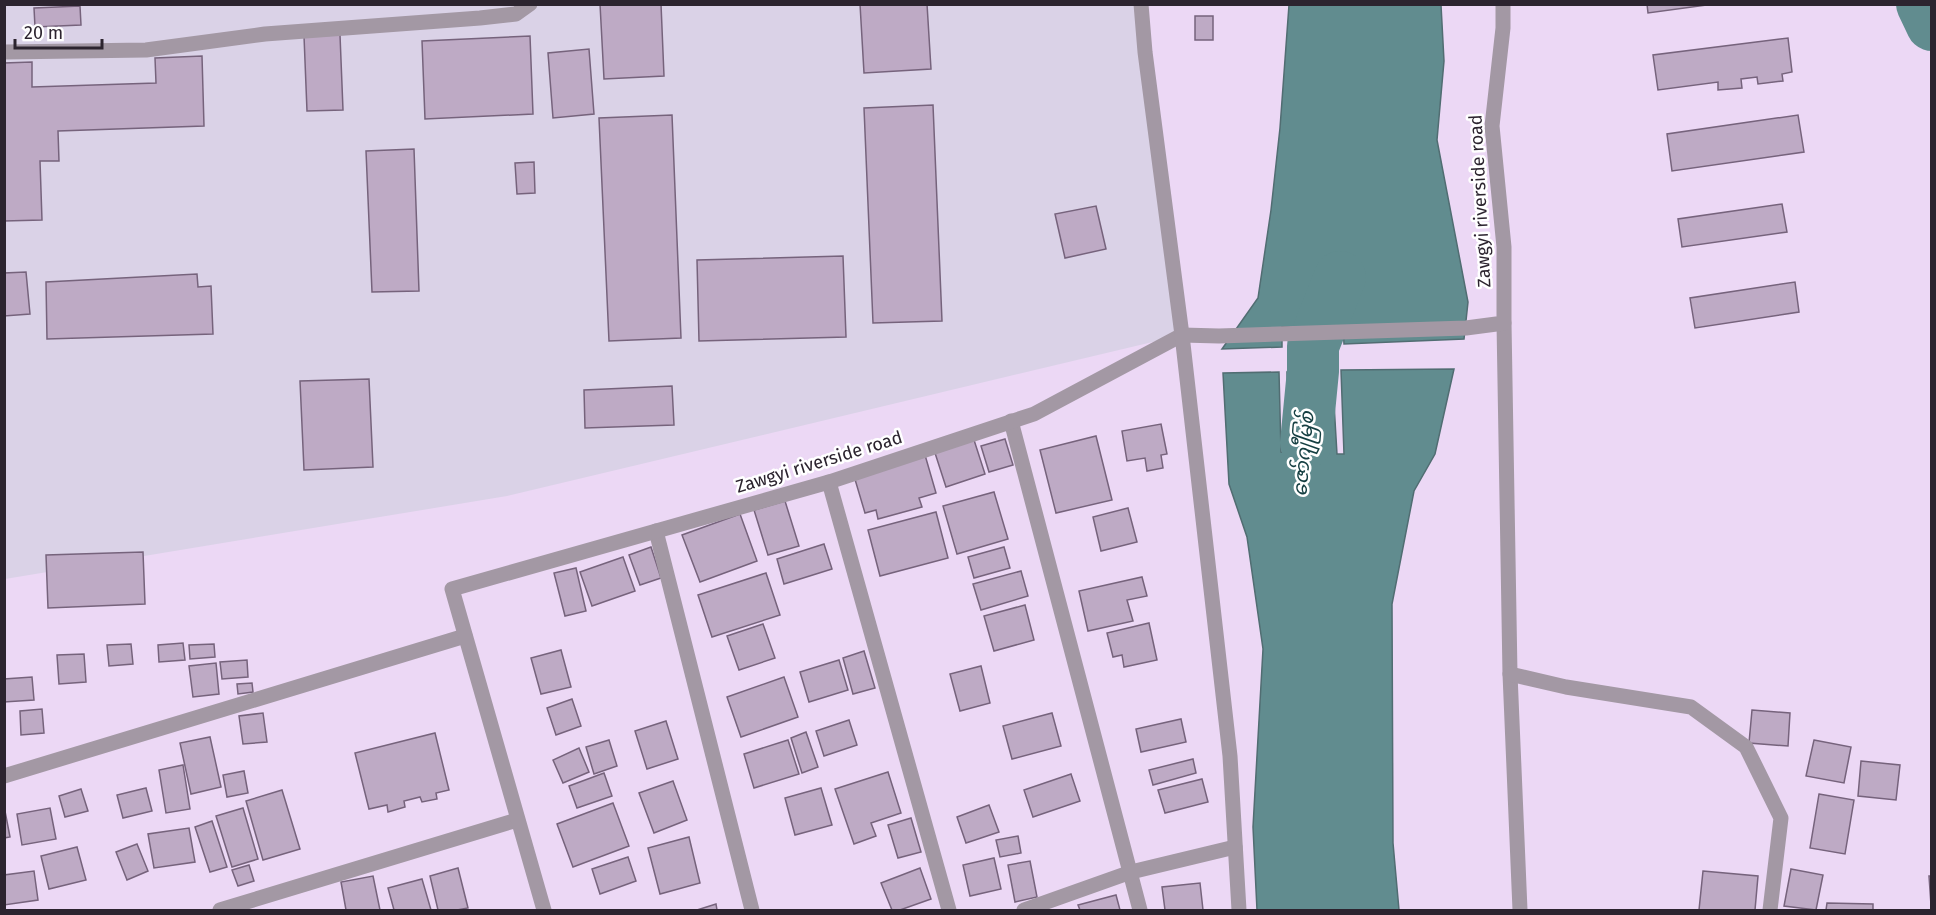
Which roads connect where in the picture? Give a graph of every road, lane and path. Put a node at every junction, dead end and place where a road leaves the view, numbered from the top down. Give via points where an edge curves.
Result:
1 (530, 4) edge
2 (1141, 4) edge
3 (1503, 4) edge
4 (4, 52) edge
5 (1504, 322) junction
6 (1182, 335) junction
7 (1011, 421) junction
8 (829, 482) junction
9 (656, 531) junction
10 (465, 636) junction
11 (1510, 674) junction
12 (4, 776) edge
13 (517, 820) junction
14 (1234, 847) junction
15 (1131, 872) junction
16 (220, 910) edge
17 (544, 910) edge
18 (752, 910) edge
19 (950, 910) edge
20 (1024, 910) edge
21 (1140, 910) edge
22 (1239, 910) edge
23 (1520, 910) edge
24 (1770, 910) edge

1 - 4 street via 516,14 265,34 146,50
2 - 6 street
3 - 5 street, Zawgyi riverside road via 1492,126 1504,247
5 - 6 street, Zawgyi riverside road via 1466,328
5 - 11 street, Zawgyi riverside road
6 - 7 street, Zawgyi riverside road via 1043,410
6 - 14 street via 1230,756
7 - 8 street, Zawgyi riverside road
7 - 15 street
8 - 9 street, Zawgyi riverside road
8 - 19 street
9 - 10 street, Zawgyi riverside road via 452,589
9 - 18 street
10 - 12 street
10 - 13 street
11 - 23 street, Zawgyi riverside road
11 - 24 street via 1691,707 1746,747 1781,818
13 - 16 street
13 - 17 street
14 - 15 street
14 - 22 street
15 - 20 street
15 - 21 street

